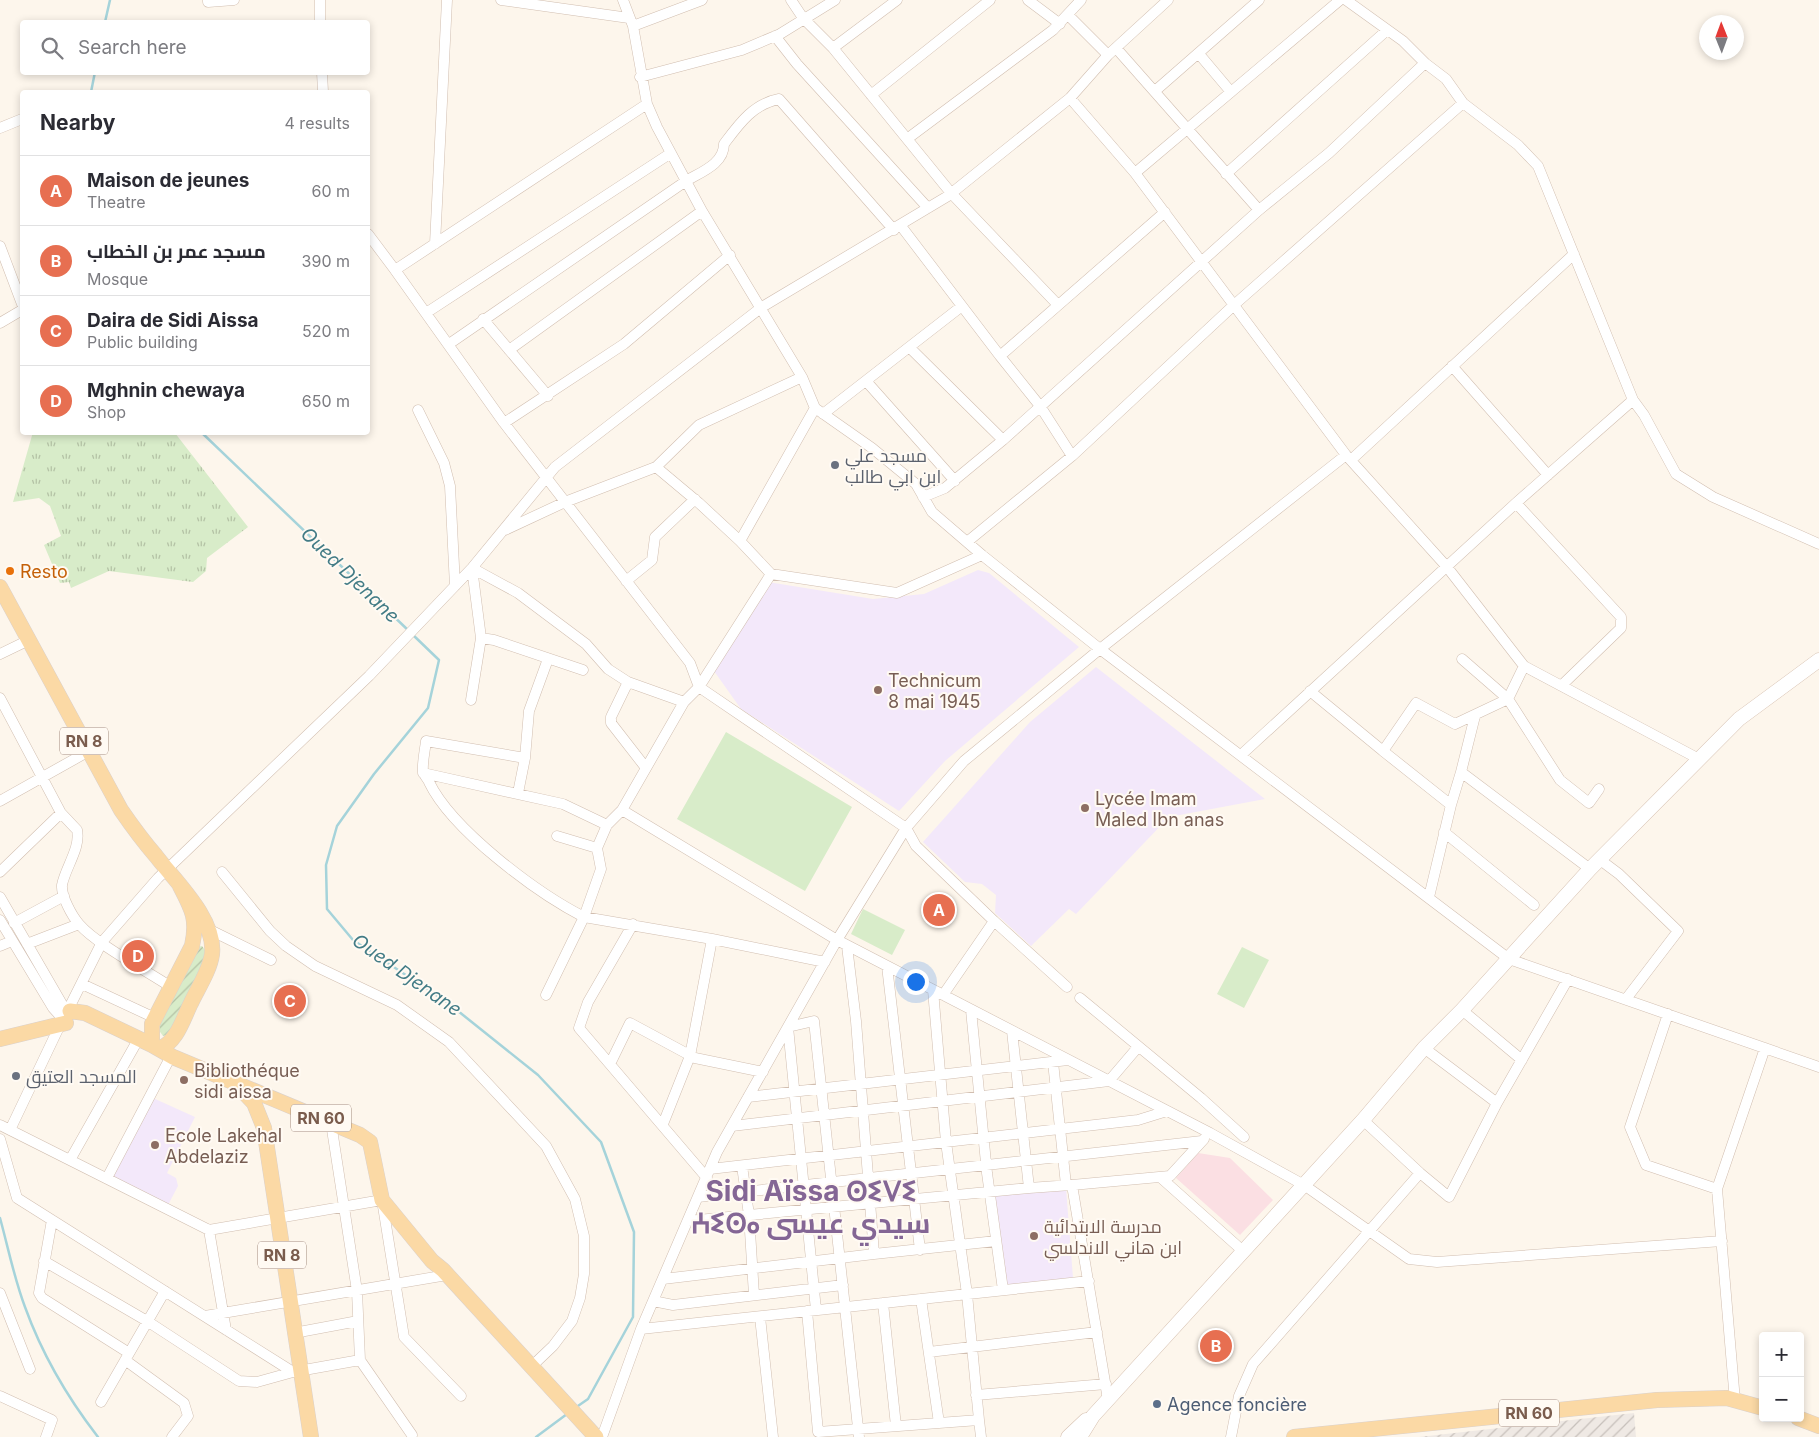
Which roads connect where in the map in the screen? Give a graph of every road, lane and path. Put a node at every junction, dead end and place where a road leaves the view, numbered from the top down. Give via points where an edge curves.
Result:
1 (208, 0) edge
2 (234, 0) edge
3 (320, 0) edge
4 (447, 0) edge
5 (501, 0) edge
6 (622, 0) edge
7 (702, 0) edge
8 (792, 0) edge
9 (835, 0) edge
10 (897, 0) edge
11 (990, 0) edge
12 (1028, 0) edge
13 (1081, 0) edge
14 (1168, 0) edge
15 (1259, 0) edge
16 (1340, 0) edge
17 (1346, 0) edge
18 (1068, 15) junction
19 (803, 18) junction
20 (320, 20) edge
21 (631, 22) junction
22 (1060, 24) junction
23 (1386, 31) junction
24 (775, 36) junction
25 (833, 48) junction
26 (1116, 48) junction
27 (1199, 54) junction
28 (1108, 55) junction
29 (1425, 63) junction
30 (322, 75) edge
31 (640, 77) junction
32 (323, 90) edge
33 (1154, 91) junction
34 (1231, 92) junction
35 (871, 95) junction
36 (1070, 98) junction
37 (1463, 103) junction
38 (647, 104) junction
39 (20, 119) edge
40 (0, 128) edge
41 (1186, 129) junction
42 (907, 139) junction
43 (672, 153) junction
44 (1135, 172) junction
45 (1226, 174) junction
46 (686, 181) junction
47 (951, 193) junction
48 (928, 208) junction
49 (1259, 210) junction
50 (702, 211) junction
51 (1165, 212) junction
52 (897, 228) junction
53 (370, 237) edge
54 (435, 244) junction
55 (0, 246) edge
56 (1574, 254) junction
57 (730, 255) junction
58 (1202, 261) junction
59 (395, 270) junction
60 (20, 299) edge
61 (1058, 305) junction
62 (1234, 305) junction
63 (962, 306) junction
64 (762, 307) junction
65 (20, 311) edge
66 (426, 313) junction
67 (483, 319) junction
68 (0, 323) edge
69 (449, 344) junction
70 (909, 348) junction
71 (509, 350) junction
72 (1000, 356) junction
73 (1452, 366) junction
74 (802, 377) junction
75 (866, 381) junction
76 (548, 396) junction
77 (1634, 400) junction
78 (1040, 406) junction
79 (418, 410) dead end
80 (819, 411) junction
81 (504, 423) junction
82 (1003, 440) junction
83 (1072, 456) junction
84 (1348, 457) junction
85 (656, 467) junction
86 (1548, 475) junction
87 (546, 477) junction
88 (955, 481) junction
89 (923, 497) junction
90 (695, 499) junction
91 (565, 502) junction
92 (1516, 503) junction
93 (502, 531) junction
94 (740, 541) junction
95 (967, 542) junction
96 (1819, 544) edge
97 (982, 554) junction
98 (1447, 567) junction
99 (472, 568) junction
100 (770, 574) junction
101 (626, 581) junction
102 (455, 586) junction
103 (0, 587) edge
104 (481, 638) junction
105 (30, 640) junction
106 (1100, 650) junction
107 (0, 654) edge
108 (548, 658) junction
109 (1462, 659) dead end
110 (1819, 660) edge
111 (1524, 666) junction
112 (583, 670) dead end
113 (628, 682) junction
114 (1562, 685) junction
115 (699, 687) junction
116 (1310, 691) junction
117 (0, 698) edge
118 (1508, 699) junction
119 (470, 700) dead end
120 (684, 702) junction
121 (1474, 716) junction
122 (89, 751) junction
123 (1383, 751) junction
124 (1240, 755) junction
125 (525, 758) junction
126 (1699, 759) junction
127 (646, 768) junction
128 (423, 772) junction
129 (1461, 772) junction
130 (42, 778) junction
131 (1599, 789) dead end
132 (518, 793) junction
133 (0, 801) edge
134 (1451, 805) junction
135 (622, 810) junction
136 (61, 813) junction
137 (607, 824) junction
138 (906, 828) junction
139 (1444, 832) junction
140 (556, 836) dead end
141 (597, 848) junction
142 (1594, 864) junction
143 (166, 870) junction
144 (0, 872) edge
145 (222, 872) dead end
146 (180, 886) junction
147 (64, 896) junction
148 (0, 897) edge
149 (1429, 897) junction
150 (1534, 905) dead end
151 (584, 916) junction
152 (0, 920) edge
153 (994, 921) junction
154 (14, 923) junction
155 (79, 924) junction
156 (633, 924) junction
157 (208, 929) junction
158 (712, 939) junction
159 (837, 940) junction
160 (12, 941) junction
161 (102, 942) junction
162 (27, 944) junction
163 (0, 946) edge
164 (192, 946) junction
165 (847, 946) junction
166 (212, 955) junction
167 (1509, 959) junction
168 (271, 960) dead end
169 (825, 962) junction
170 (887, 966) junction
171 (1568, 979) junction
172 (82, 984) junction
173 (170, 987) junction
174 (1067, 987) dead end
175 (933, 990) junction
176 (546, 995) dead end
177 (943, 995) junction
178 (1080, 998) dead end
179 (1626, 999) junction
180 (971, 1010) junction
181 (1462, 1010) junction
182 (1668, 1014) junction
183 (62, 1018) junction
184 (154, 1021) junction
185 (788, 1028) junction
186 (118, 1029) junction
187 (1012, 1031) junction
188 (176, 1035) junction
189 (0, 1039) edge
190 (155, 1047) junction
191 (1138, 1047) junction
192 (1424, 1048) junction
193 (1765, 1048) junction
194 (690, 1056) junction
195 (1068, 1060) junction
196 (1522, 1060) junction
197 (1053, 1062) junction
198 (189, 1063) junction
199 (610, 1064) junction
200 (1016, 1066) junction
201 (1819, 1066) edge
202 (763, 1072) junction
203 (977, 1072) junction
204 (940, 1076) junction
205 (900, 1081) junction
206 (1109, 1081) junction
207 (234, 1082) junction
208 (860, 1086) junction
209 (1056, 1089) junction
210 (823, 1090) junction
211 (795, 1093) junction
212 (1019, 1093) junction
213 (748, 1097) junction
214 (980, 1097) junction
215 (942, 1102) junction
216 (1497, 1103) junction
217 (903, 1106) junction
218 (863, 1111) junction
219 (1167, 1111) junction
220 (825, 1116) junction
221 (797, 1119) junction
222 (1363, 1120) junction
223 (331, 1122) junction
224 (663, 1124) junction
225 (732, 1126) junction
226 (5, 1127) edge
227 (1061, 1128) junction
228 (1023, 1132) junction
229 (1210, 1133) junction
230 (984, 1137) junction
231 (1244, 1137) dead end
232 (0, 1139) edge
233 (1202, 1141) junction
234 (946, 1142) junction
235 (908, 1146) junction
236 (865, 1152) junction
237 (830, 1156) junction
238 (1064, 1157) junction
239 (800, 1159) junction
240 (70, 1160) junction
241 (1026, 1161) junction
242 (742, 1166) junction
243 (987, 1166) junction
244 (949, 1170) junction
245 (1420, 1173) junction
246 (708, 1174) junction
247 (911, 1174) junction
248 (1160, 1177) junction
249 (107, 1178) junction
250 (868, 1178) junction
251 (378, 1180) junction
252 (832, 1183) junction
253 (1069, 1185) junction
254 (1304, 1185) junction
255 (803, 1186) junction
256 (1029, 1188) junction
257 (1718, 1189) junction
258 (746, 1192) junction
259 (990, 1192) junction
260 (953, 1195) junction
261 (698, 1196) junction
262 (914, 1199) junction
263 (382, 1200) junction
264 (872, 1202) junction
265 (344, 1205) junction
266 (835, 1207) junction
267 (805, 1209) junction
268 (749, 1215) junction
269 (277, 1217) junction
270 (52, 1220) junction
271 (688, 1221) junction
272 (1369, 1229) junction
273 (208, 1230) junction
274 (1722, 1241) junction
275 (996, 1242) junction
276 (960, 1246) junction
277 (920, 1250) junction
278 (1243, 1251) junction
279 (874, 1254) junction
280 (840, 1259) junction
281 (44, 1260) junction
282 (810, 1261) junction
283 (753, 1268) junction
284 (445, 1273) junction
285 (663, 1279) junction
286 (1088, 1281) junction
287 (395, 1283) junction
288 (842, 1285) junction
289 (812, 1288) junction
290 (357, 1290) junction
291 (1003, 1290) junction
292 (165, 1291) junction
293 (0, 1293) edge
294 (967, 1294) junction
295 (754, 1295) junction
296 (921, 1299) junction
297 (289, 1301) junction
298 (653, 1301) junction
299 (884, 1303) junction
300 (844, 1308) junction
301 (811, 1311) junction
302 (223, 1312) junction
303 (205, 1316) junction
304 (760, 1317) junction
305 (147, 1321) junction
306 (358, 1322) junction
307 (641, 1329) junction
308 (226, 1330) junction
309 (1097, 1332) junction
310 (294, 1333) junction
311 (973, 1347) junction
312 (929, 1352) junction
313 (127, 1356) junction
314 (360, 1360) junction
315 (532, 1366) junction
316 (30, 1369) dead end
317 (297, 1371) junction
318 (1106, 1384) junction
319 (976, 1395) junction
320 (0, 1396) edge
321 (461, 1396) dead end
322 (1108, 1400) junction
323 (1734, 1400) junction
324 (100, 1402) dead end
325 (1759, 1407) edge
326 (1092, 1416) junction
327 (979, 1420) junction
328 (1804, 1420) edge
329 (939, 1423) junction
330 (896, 1426) junction
331 (1819, 1426) edge
332 (858, 1433) edge
333 (412, 1435) dead end
334 (46, 1437) edge
335 (172, 1437) edge
336 (311, 1437) edge
337 (596, 1437) edge
338 (602, 1437) edge
339 (773, 1437) edge
340 (981, 1437) edge
341 (1068, 1437) edge
342 (1080, 1437) edge
343 (1231, 1437) edge
344 (1294, 1437) edge

1 - 2 street
3 - 20 street
4 - 54 street
5 - 21 street
6 - 21 street
7 - 21 street
8 - 19 street
9 - 19 street
10 - 25 street
11 - 35 street
12 - 22 street
13 - 18 street
14 - 26 street
15 - 27 street
16 - 34 street
17 - 23 street
18 - 22 street
18 - 28 street
19 - 24 street
19 - 25 street
21 - 31 street
22 - 42 street
23 - 29 street
23 - 45 street
24 - 31 street via 742,50
24 - 48 street
25 - 35 street
26 - 28 street
26 - 33 street
27 - 33 street
27 - 34 street
28 - 36 street
29 - 37 street via 1446,80
29 - 49 street via 1329,153
30 - 32 street
31 - 38 street
33 - 41 street
34 - 41 street
35 - 42 street
36 - 44 street
36 - 47 street
37 - 56 street via 1518,145 1538,166
37 - 62 street
38 - 43 street
38 - 54 street
39 - 40 street
41 - 44 street
41 - 45 street
42 - 47 street
43 - 46 street
43 - 66 street
44 - 51 street
45 - 49 street
46 - 50 street
46 - 52 street via 717,163 731,133 754,109 779,99
46 - 67 street
47 - 48 street
47 - 61 street
48 - 52 street
49 - 58 street
50 - 57 street
50 - 71 street
51 - 58 street
51 - 61 street
52 - 63 street
52 - 64 street
53 - 59 street
54 - 59 street
55 - 60 street
56 - 73 street
56 - 77 street
57 - 64 street
57 - 76 street via 624,344
58 - 62 street
58 - 78 street
59 - 66 street
61 - 72 street
62 - 83 street
62 - 84 street
63 - 70 street
63 - 72 street
64 - 74 street
64 - 87 street
65 - 68 street
66 - 69 street
67 - 69 street
67 - 71 street
69 - 81 street
70 - 75 street
70 - 82 street
71 - 76 street
72 - 78 street
73 - 84 street
73 - 86 street
74 - 80 street
74 - 85 street via 700,425
75 - 80 street
75 - 88 street
76 - 81 street
77 - 86 street
77 - 96 street via 1676,474 1713,496
78 - 82 street
78 - 83 street
79 - 102 street via 444,463 450,486
80 - 89 street via 916,484
80 - 94 street
81 - 87 street
82 - 88 street
83 - 95 street
84 - 98 street
84 - 106 street
85 - 90 street
85 - 91 street
86 - 92 street
87 - 91 street
87 - 93 street
88 - 89 street
89 - 95 street via 932,512
90 - 94 street
90 - 101 street via 655,537 652,560
91 - 93 street
91 - 101 street
92 - 98 street
92 - 114 street via 1621,617 1621,628
93 - 99 street
94 - 100 street
95 - 97 street
97 - 100 street via 897,593
97 - 106 street
98 - 111 street
98 - 116 street
99 - 102 street
99 - 104 street
99 - 113 street via 518,593 586,644 608,669
100 - 115 street
101 - 115 street via 690,663
102 - 143 street via 270,773
103 - 105 main road, RN 8
104 - 108 street
104 - 119 street
105 - 107 street
105 - 122 main road, RN 8
106 - 124 street
106 - 138 street via 964,761
108 - 112 street
108 - 125 street via 530,711
109 - 118 street
110 - 126 main road via 1739,719
111 - 114 street
111 - 118 street
113 - 120 street
113 - 127 street via 611,717 611,724
114 - 126 street
115 - 120 street
115 - 138 street
116 - 123 street
116 - 124 street
117 - 130 street
118 - 121 street
118 - 131 street via 1560,780 1590,803
120 - 127 street
121 - 123 street via 1455,724 1416,703
121 - 129 street
122 - 130 street
122 - 143 main road, RN 8 via 121,810
123 - 134 street
124 - 149 street
125 - 128 street via 426,741
125 - 132 street
126 - 142 main road
127 - 135 street
128 - 132 street
128 - 151 street via 454,817 500,860 557,903
129 - 134 street
129 - 142 street
130 - 133 street
130 - 136 street
132 - 137 street via 563,804
134 - 139 street
135 - 137 street
135 - 159 street
136 - 144 street
136 - 147 street via 78,834 62,886
137 - 141 street
138 - 153 street via 916,846
138 - 159 street
139 - 149 street
139 - 150 street
140 - 141 street
141 - 151 street via 601,869
142 - 167 main road
142 - 179 street via 1625,880 1678,931
143 - 146 main road, RN 8
143 - 161 street
145 - 315 street via 286,946 315,966 397,1006 449,1042 546,1146 575,1200 584,1236 584,1274 572,1321
146 - 157 main road, RN 8
146 - 164 main road, RN 8 via 194,917
147 - 154 street
147 - 155 street
148 - 154 street
149 - 167 street
151 - 156 street
151 - 176 street
152 - 160 street
153 - 174 street
153 - 177 street
154 - 162 street
155 - 161 street
155 - 162 street
156 - 158 street
156 - 199 street via 588,1002 579,1028
157 - 166 main road, RN 8
157 - 168 street
158 - 169 street
158 - 194 street
159 - 165 street
159 - 169 street
160 - 163 street
160 - 183 street
161 - 172 street
161 - 173 street
162 - 183 street
164 - 166 main road via 205,944
164 - 173 main road
165 - 170 street
165 - 208 street
166 - 188 main road
167 - 171 street
167 - 181 main road
169 - 185 street
170 - 175 street
170 - 205 street
171 - 179 street
171 - 196 street
172 - 183 street
172 - 184 street
173 - 184 main road
175 - 177 street
175 - 204 street
177 - 180 street
178 - 191 street
179 - 182 street
180 - 187 street
180 - 203 street
181 - 192 main road
181 - 196 street
182 - 193 street
182 - 257 street via 1630,1127 1646,1166
183 - 186 main road via 85,1014
183 - 189 main road
183 - 226 street
184 - 186 main road via 139,1033
184 - 190 main road
185 - 202 street
185 - 210 street via 814,1021
185 - 211 street
186 - 190 main road
187 - 195 street
187 - 200 street
188 - 190 main road via 167,1046
188 - 198 main road via 175,1044 180,1055
190 - 198 main road
190 - 240 street
190 - 249 street
191 - 206 street
191 - 231 street
192 - 216 street
192 - 222 main road
193 - 201 street
193 - 257 street
194 - 199 street via 630,1023
194 - 202 street
194 - 224 street
195 - 197 street
195 - 206 street
196 - 216 street
197 - 200 street
197 - 209 street
198 - 207 main road, RN 8
199 - 224 street
200 - 203 street
200 - 212 street
202 - 213 street
203 - 204 street
203 - 214 street
204 - 205 street
204 - 215 street
205 - 208 street
205 - 217 street
206 - 209 street
206 - 219 street
207 - 223 main road, RN 60
207 - 269 main road, RN 8 via 260,1113
208 - 210 street
208 - 218 street
209 - 212 street
209 - 227 street
210 - 211 street
210 - 220 street
211 - 213 street
211 - 221 street
212 - 214 street
212 - 228 street
213 - 225 street
214 - 215 street
214 - 230 street
215 - 217 street
215 - 234 street
216 - 245 street via 1449,1196
217 - 218 street
217 - 235 street
218 - 220 street
218 - 236 street
219 - 227 street via 1138,1120
219 - 229 street
220 - 221 street
220 - 237 street
221 - 225 street
221 - 239 street
222 - 245 street
222 - 254 main road
223 - 251 main road, RN 60 via 360,1134 370,1142
223 - 265 street
224 - 246 street
225 - 246 street
226 - 240 street
227 - 228 street
227 - 238 street
228 - 230 street
228 - 241 street
229 - 233 street
229 - 254 street
230 - 234 street
230 - 243 street
232 - 270 street via 17,1198
233 - 238 street
233 - 248 street via 1170,1176
234 - 235 street
234 - 244 street
235 - 236 street
235 - 247 street
236 - 237 street
236 - 250 street
237 - 239 street
237 - 252 street
238 - 241 street
238 - 253 street
239 - 242 street
239 - 255 street
240 - 249 street
241 - 243 street
241 - 256 street
242 - 246 street
242 - 258 street
243 - 244 street
243 - 259 street
244 - 247 street
244 - 260 street
245 - 272 street
246 - 261 street
247 - 250 street
247 - 262 street
248 - 253 street
248 - 278 street
249 - 273 street
250 - 252 street
250 - 264 street
251 - 263 main road
251 - 284 main road, RN 60 via 428,1244
252 - 255 street
252 - 266 street
253 - 256 street
253 - 286 street
254 - 272 street
254 - 278 main road
255 - 258 street
255 - 267 street
256 - 259 street
257 - 274 street
258 - 261 street
258 - 268 street
259 - 260 street
259 - 275 street
260 - 262 street
260 - 276 street
261 - 271 street
262 - 264 street
262 - 277 street
263 - 265 street
263 - 284 main road
263 - 287 street
264 - 266 street
264 - 279 street
265 - 269 street
265 - 290 street
266 - 267 street
266 - 280 street
267 - 268 street
267 - 282 street
268 - 271 street
268 - 283 street
269 - 273 street
269 - 297 main road, RN 8
270 - 281 street
270 - 292 street
271 - 285 street
272 - 274 street via 1409,1259 1437,1262
272 - 343 street via 1253,1364 1239,1396
273 - 302 street
274 - 323 street
275 - 276 street
275 - 291 street
276 - 277 street
276 - 294 street
277 - 279 street
278 - 322 main road
279 - 280 street
280 - 282 street
280 - 288 street
281 - 305 street
281 - 313 street via 39,1293 42,1298
282 - 283 street
282 - 289 street
283 - 285 street
283 - 295 street
284 - 287 street
284 - 315 main road, RN 60
285 - 298 street
286 - 291 street
286 - 309 street
287 - 290 street
287 - 321 street via 404,1336
288 - 289 street
288 - 300 street
289 - 295 street
289 - 301 street
290 - 297 street
290 - 306 street
291 - 294 street
292 - 303 street
292 - 305 street
293 - 316 street
294 - 296 street
294 - 311 street
295 - 298 street via 673,1305
296 - 299 street
296 - 312 street
297 - 302 street
297 - 310 main road, RN 8
298 - 307 street
299 - 300 street
299 - 330 street
300 - 301 street
300 - 332 street
301 - 304 street
301 - 332 street via 818,1432
302 - 303 street
302 - 308 street
303 - 308 street
304 - 307 street
304 - 339 street
305 - 313 street
305 - 317 street via 238,1381 257,1382
306 - 310 street
306 - 314 street
307 - 338 street
308 - 317 street
309 - 311 street
309 - 318 street
310 - 317 main road, RN 8
311 - 312 street
311 - 319 street
312 - 329 street
313 - 324 street
313 - 335 street via 184,1404 188,1416
314 - 317 street
314 - 333 street
315 - 337 main road, RN 60
317 - 336 main road, RN 8
318 - 319 street
318 - 322 street
319 - 327 street
320 - 334 street via 52,1420
322 - 326 main road
323 - 325 main road, RN 60
323 - 344 main road, RN 60 via 1657,1400
326 - 341 main road
326 - 342 main road
327 - 329 street
327 - 340 street
328 - 331 main road
329 - 330 street
330 - 332 street

